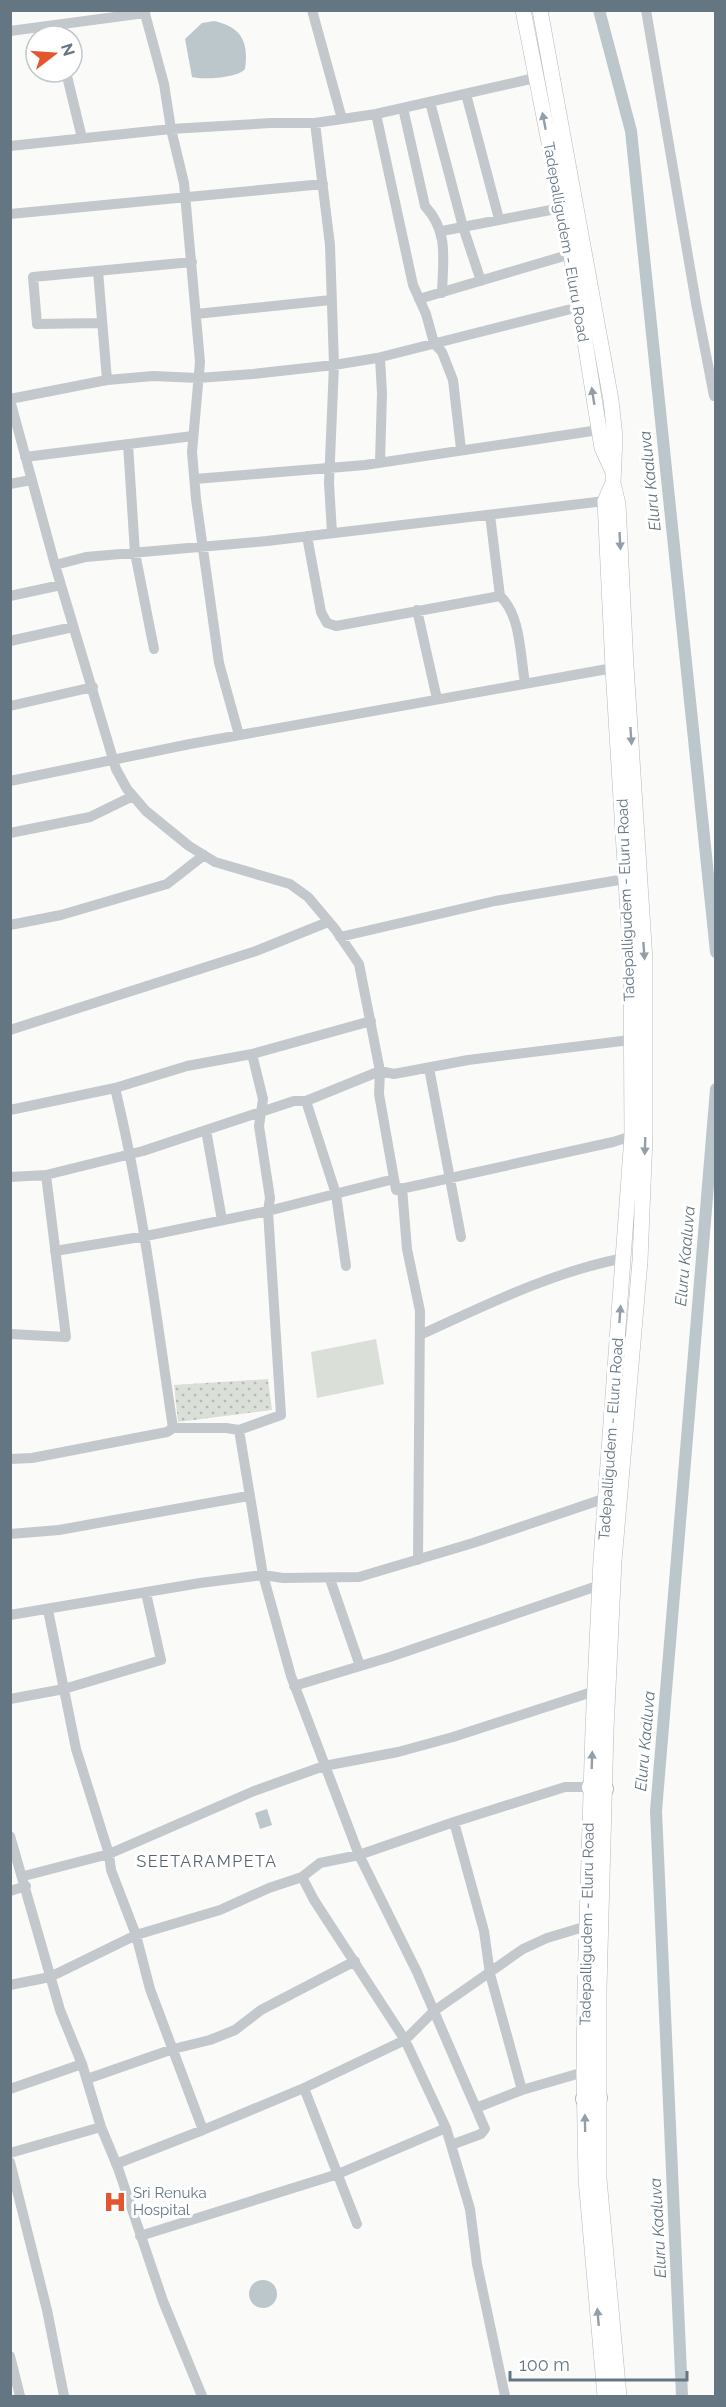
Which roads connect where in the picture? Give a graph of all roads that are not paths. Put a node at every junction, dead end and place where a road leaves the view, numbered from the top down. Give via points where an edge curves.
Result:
1 (312, 10) edge
2 (523, 10) edge
3 (540, 10) edge
4 (646, 10) edge
5 (145, 12) edge
6 (84, 24) edge
7 (535, 78) junction
8 (69, 84) edge
9 (466, 94) junction
10 (430, 102) junction
11 (403, 108) junction
12 (376, 114) junction
13 (342, 119) junction
14 (315, 123) junction
15 (171, 129) junction
16 (82, 138) junction
17 (10, 146) edge
18 (323, 183) junction
19 (184, 198) junction
20 (561, 208) junction
21 (10, 214) edge
22 (500, 219) junction
23 (463, 227) junction
24 (442, 231) junction
25 (571, 254) junction
26 (192, 262) junction
27 (98, 271) junction
28 (481, 281) junction
29 (442, 292) junction
30 (419, 298) junction
31 (331, 300) junction
32 (579, 307) junction
33 (196, 314) junction
34 (102, 324) junction
35 (434, 344) junction
36 (380, 358) junction
37 (334, 365) junction
38 (198, 378) junction
39 (107, 380) junction
40 (714, 396) dead end
41 (10, 400) edge
42 (12, 413) edge
43 (599, 430) junction
44 (193, 436) junction
45 (128, 444) junction
46 (10, 448) edge
47 (461, 449) junction
48 (24, 451) junction
49 (380, 462) junction
50 (329, 468) junction
51 (614, 471) junction
52 (195, 479) junction
53 (31, 480) junction
54 (10, 484) edge
55 (605, 501) junction
56 (490, 515) junction
57 (332, 533) junction
58 (307, 536) junction
59 (203, 546) junction
60 (135, 553) junction
61 (55, 565) junction
62 (61, 585) junction
63 (10, 596) edge
64 (500, 596) junction
65 (417, 610) junction
66 (73, 627) junction
67 (10, 641) edge
68 (154, 649) dead end
69 (613, 668) junction
70 (525, 683) junction
71 (93, 687) junction
72 (437, 699) junction
73 (10, 706) edge
74 (238, 735) junction
75 (113, 759) junction
76 (10, 781) edge
77 (133, 796) junction
78 (10, 833) edge
79 (204, 855) junction
80 (625, 879) junction
81 (328, 922) junction
82 (10, 925) edge
83 (340, 937) junction
84 (371, 1021) junction
85 (10, 1030) edge
86 (630, 1040) junction
87 (252, 1054) junction
88 (429, 1068) junction
89 (380, 1071) junction
90 (115, 1088) junction
91 (306, 1101) junction
92 (10, 1110) edge
93 (262, 1112) junction
94 (206, 1130) junction
95 (632, 1136) junction
96 (131, 1154) junction
97 (46, 1175) junction
98 (10, 1177) edge
99 (449, 1178) junction
100 (394, 1179) junction
101 (402, 1188) junction
102 (336, 1194) junction
103 (268, 1211) junction
104 (222, 1220) junction
105 (146, 1236) junction
106 (460, 1237) dead end
107 (55, 1251) junction
108 (624, 1258) junction
109 (346, 1266) dead end
110 (10, 1334) edge
111 (420, 1335) junction
112 (173, 1428) junction
113 (238, 1430) junction
114 (10, 1459) edge
115 (248, 1496) junction
116 (606, 1498) junction
117 (10, 1534) edge
118 (418, 1560) junction
119 (263, 1575) junction
120 (330, 1579) junction
121 (600, 1585) junction
122 (146, 1593) junction
123 (48, 1610) junction
124 (10, 1615) edge
125 (360, 1666) junction
126 (294, 1686) junction
127 (64, 1689) junction
128 (595, 1691) junction
129 (10, 1699) edge
130 (324, 1766) junction
131 (597, 1788) junction
132 (454, 1822) junction
133 (10, 1836) edge
134 (109, 1854) junction
135 (359, 1855) junction
136 (302, 1877) junction
137 (25, 1881) junction
138 (10, 1891) edge
139 (587, 1926) junction
140 (136, 1935) junction
141 (355, 1961) junction
142 (489, 1974) junction
143 (50, 1977) junction
144 (10, 1985) edge
145 (434, 2011) junction
146 (405, 2040) junction
147 (173, 2049) junction
148 (82, 2064) junction
149 (584, 2072) junction
150 (87, 2079) junction
151 (304, 2088) junction
152 (10, 2089) edge
153 (522, 2091) junction
154 (591, 2099) junction
155 (476, 2108) junction
156 (101, 2127) junction
157 (446, 2128) junction
158 (203, 2130) junction
159 (451, 2145) junction
160 (10, 2153) edge
161 (10, 2162) edge
162 (116, 2164) junction
163 (338, 2174) junction
164 (357, 2224) dead end
165 (140, 2236) junction
166 (10, 2356) edge
167 (20, 2397) edge
168 (64, 2397) edge
169 (202, 2397) edge
170 (505, 2397) edge
171 (606, 2397) edge
172 (619, 2397) edge

1 - 13 street
2 - 7 main road, Tadepalligudem - Eluru Road
3 - 51 main road, Tadepalligudem - Eluru Road via 611,400
4 - 40 street
5 - 6 street
5 - 15 street
7 - 9 street
20 -> 7 main road, Tadepalligudem - Eluru Road
8 - 16 street
9 - 10 street
9 - 22 street
10 - 11 street
10 - 23 street
11 - 12 street
11 - 24 street via 425,206
12 - 13 street
12 - 30 street
13 - 14 street
14 - 15 street
14 - 18 street
15 - 16 street
15 - 19 street
16 - 17 street
18 - 19 street
18 - 31 street
19 - 21 street
19 - 26 street
20 - 22 street
20 - 25 main road, Tadepalligudem - Eluru Road
22 - 23 street
23 - 24 street
23 - 28 street
24 - 29 street
25 - 28 street
25 - 32 main road, Tadepalligudem - Eluru Road
26 - 27 street
26 - 33 street
27 - 34 street
27 - 34 street via 33,277 37,324
28 - 29 street
29 - 30 street
30 - 35 street
31 - 33 street
31 - 37 street
32 - 35 street
43 -> 32 main road, Tadepalligudem - Eluru Road
33 - 38 street
34 - 39 street
35 - 36 street
35 - 47 street via 442,352 453,380
36 - 37 street
36 - 49 street
37 - 38 street
37 - 50 street
38 - 39 street
38 - 44 street
39 - 41 street
41 - 42 street
42 - 48 street
43 - 47 street
43 - 51 main road, Tadepalligudem - Eluru Road via 602,448
44 - 45 street
44 - 52 street
45 - 48 street
45 - 60 street
46 - 48 street
47 - 49 street
48 - 53 street
49 - 50 street
50 - 52 street
50 - 57 street
51 - 55 main road, Tadepalligudem - Eluru Road
51 -> 131 main road, Tadepalligudem - Eluru Road via 645,961 645,1136 640,1261
52 - 59 street
53 - 54 street
53 - 61 street
55 - 56 street
55 - 69 main road, Tadepalligudem - Eluru Road
56 - 57 street
56 - 64 street
57 - 58 street
58 - 59 street
58 - 65 street via 321,612 327,623 336,626
59 - 60 street
59 - 74 street via 219,663
60 - 61 street via 86,557
60 - 68 street
61 - 62 street
62 - 63 street
62 - 66 street
64 - 65 street
64 - 70 street via 514,620
65 - 72 street
66 - 67 street
66 - 71 street
69 - 70 street
69 - 80 main road, Tadepalligudem - Eluru Road
70 - 72 street
71 - 73 street
71 - 75 street
72 - 74 street
74 - 75 street
75 - 76 street
75 - 77 street
77 - 78 street via 90,817
77 - 79 street via 161,824
79 - 81 street via 215,862 290,884 308,897
79 - 82 street via 167,884 62,915
80 - 83 street via 495,901
80 - 86 main road, Tadepalligudem - Eluru Road via 631,962
81 - 83 street
81 - 85 street via 256,951
83 - 84 street via 359,964
84 - 87 street
84 - 89 street
86 - 88 street
86 - 95 main road, Tadepalligudem - Eluru Road
87 - 90 street via 187,1066
87 - 93 street
88 - 89 street via 394,1074
88 - 99 street
89 - 91 street
89 - 100 street
90 - 92 street
90 - 96 street
91 - 93 street
91 - 102 street
93 - 94 street
93 - 103 street via 259,1126 270,1198
94 - 96 street
94 - 104 street
95 - 99 street
95 - 108 main road, Tadepalligudem - Eluru Road
96 - 97 street
96 - 105 street
97 - 98 street
97 - 107 street
99 - 101 street
99 - 106 street
100 - 101 street via 396,1190
100 - 102 street
101 - 111 street
102 - 103 street
102 - 109 street
103 - 104 street
103 - 113 street via 281,1415
104 - 105 street
105 - 107 street
105 - 112 street
107 - 110 street via 66,1337
108 - 111 street via 537,1284
116 -> 108 main road, Tadepalligudem - Eluru Road
111 - 118 street
112 - 113 street
112 - 114 street via 32,1458
113 - 115 street
115 - 117 street via 58,1530
115 - 119 street
116 - 118 street
116 - 121 main road, Tadepalligudem - Eluru Road
118 - 120 street via 359,1577
119 - 120 street
119 - 122 street
119 - 126 street
120 - 125 street
121 - 125 street
121 - 128 main road, Tadepalligudem - Eluru Road
122 - 123 street
122 - 127 street via 161,1660
123 - 124 street
123 - 127 street
125 - 126 street
126 - 130 street
127 - 129 street
127 - 134 street via 76,1749
128 - 130 street via 453,1737
131 -> 128 main road, Tadepalligudem - Eluru Road
130 - 134 street via 254,1791
130 - 135 street
131 - 132 street via 565,1787
131 - 139 main road, Tadepalligudem - Eluru Road
131 - 154 main road, Tadepalligudem - Eluru Road
132 - 135 street
132 - 142 street via 484,1931
133 - 137 street
134 - 137 street
134 - 140 street
135 - 136 street via 320,1863
135 - 145 street
136 - 140 street via 269,1887 220,1910
136 - 141 street
137 - 138 street
137 - 143 street
139 - 142 street via 523,1949
139 - 149 main road, Tadepalligudem - Eluru Road
140 - 143 street
140 - 147 street via 150,1989
141 - 146 street
141 - 147 street via 261,2010 235,2030
142 - 145 street
142 - 153 street
143 - 144 street
143 - 148 street
145 - 146 street
145 - 155 street
146 - 151 street
146 - 157 street
147 - 150 street
147 - 158 street
148 - 150 street
148 - 152 street
149 - 153 street
149 - 154 main road, Tadepalligudem - Eluru Road
150 - 156 street
151 - 158 street
151 - 163 street
153 - 155 street
171 -> 154 main road, Tadepalligudem - Eluru Road via 586,2179
154 - 172 main road, Tadepalligudem - Eluru Road
155 - 159 street via 485,2129
156 - 160 street
156 - 162 street
157 - 159 street
157 - 163 street
158 - 162 street
159 - 170 street via 470,2209 477,2264
161 - 168 street
162 - 165 street
163 - 164 street
163 - 165 street
165 - 169 street
166 - 167 street

